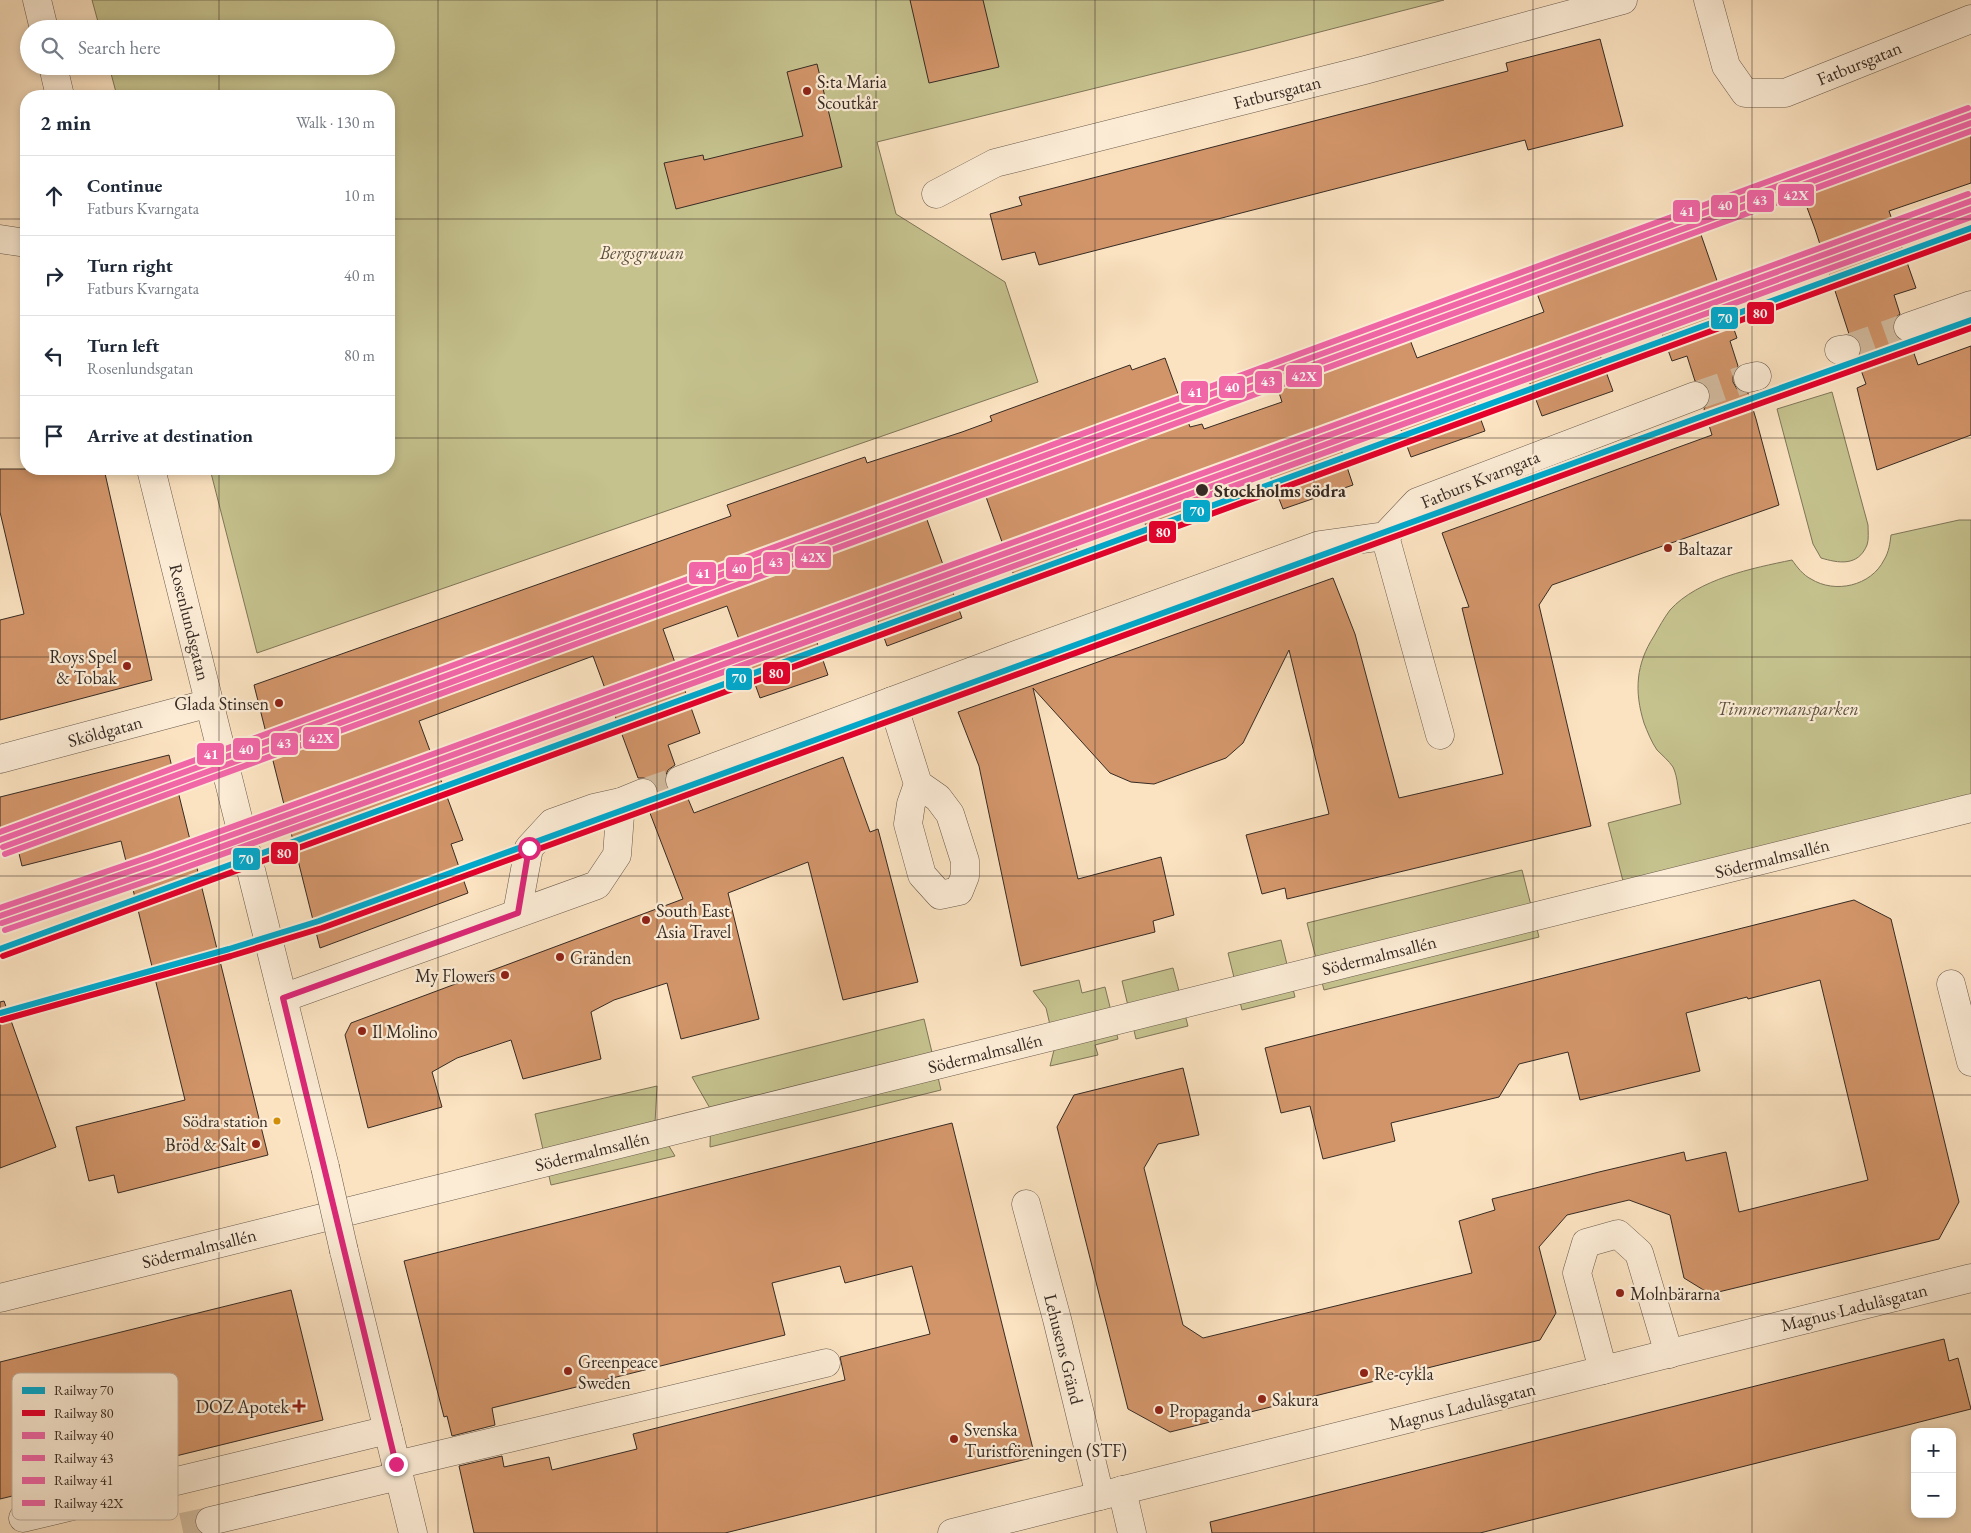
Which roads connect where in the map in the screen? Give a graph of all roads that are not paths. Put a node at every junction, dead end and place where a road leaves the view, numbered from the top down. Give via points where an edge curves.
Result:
1 (37, 0) edge
2 (1623, 0) edge
3 (1708, 0) edge
4 (1971, 19) edge
5 (42, 20) edge
6 (55, 75) edge
7 (59, 90) edge
8 (936, 194) dead end
9 (0, 239) edge
10 (20, 242) edge
11 (1971, 305) edge
12 (1908, 327) tunnel mouth
13 (1695, 396) tunnel mouth
14 (153, 475) edge
15 (1385, 536) junction
16 (892, 701) junction
17 (210, 703) junction
18 (1440, 735) dead end
19 (0, 759) edge
20 (680, 780) tunnel mouth
21 (918, 784) dead end
22 (1971, 808) edge
23 (518, 913) junction
24 (1952, 984) dead end
25 (283, 998) junction
26 (1971, 1062) edge
27 (1026, 1204) dead end
28 (1971, 1278) edge
29 (0, 1298) edge
30 (1669, 1354) junction
31 (826, 1363) dead end
32 (1603, 1370) junction
33 (388, 1430) junction
34 (398, 1470) junction
35 (178, 1481) edge
36 (1111, 1493) junction
37 (210, 1521) tunnel mouth
38 (413, 1533) edge
39 (952, 1533) edge
40 (1132, 1533) edge

1 - 5 street
2 - 8 street, Fatbursgatan via 1365,70 995,163
3 - 4 street, Fatbursgatan via 1726,66 1744,93 1785,93
6 - 7 street
9 - 10 street
11 - 12 street
13 - 15 street, Fatburs Kvarngata via 1417,502
14 - 17 street, Rosenlundsgatan
15 - 16 street via 1320,545
15 - 18 street
16 - 20 street
16 - 21 street
17 - 19 street, Sköldgatan
17 - 25 street, Rosenlundsgatan
22 - 29 street, Södermalmsallén
23 - 23 street via 529,848 552,823 632,798 617,855 597,885
23 - 25 street
24 - 26 street
25 - 33 street, Rosenlundsgatan, bridge
27 - 36 street, Lehusens Gränd via 1059,1329
28 - 30 street, Magnus Ladulåsgatan
30 - 32 street, Magnus Ladulåsgatan
30 - 32 street via 1639,1253 1618,1234 1586,1242 1577,1273
31 - 34 street
32 - 36 street, Magnus Ladulåsgatan
33 - 34 street, Rosenlundsgatan
33 - 35 street
34 - 37 street
34 - 38 street, Rosenlundsgatan
36 - 39 street, Magnus Ladulåsgatan
36 - 40 street, Lehusens Gränd

